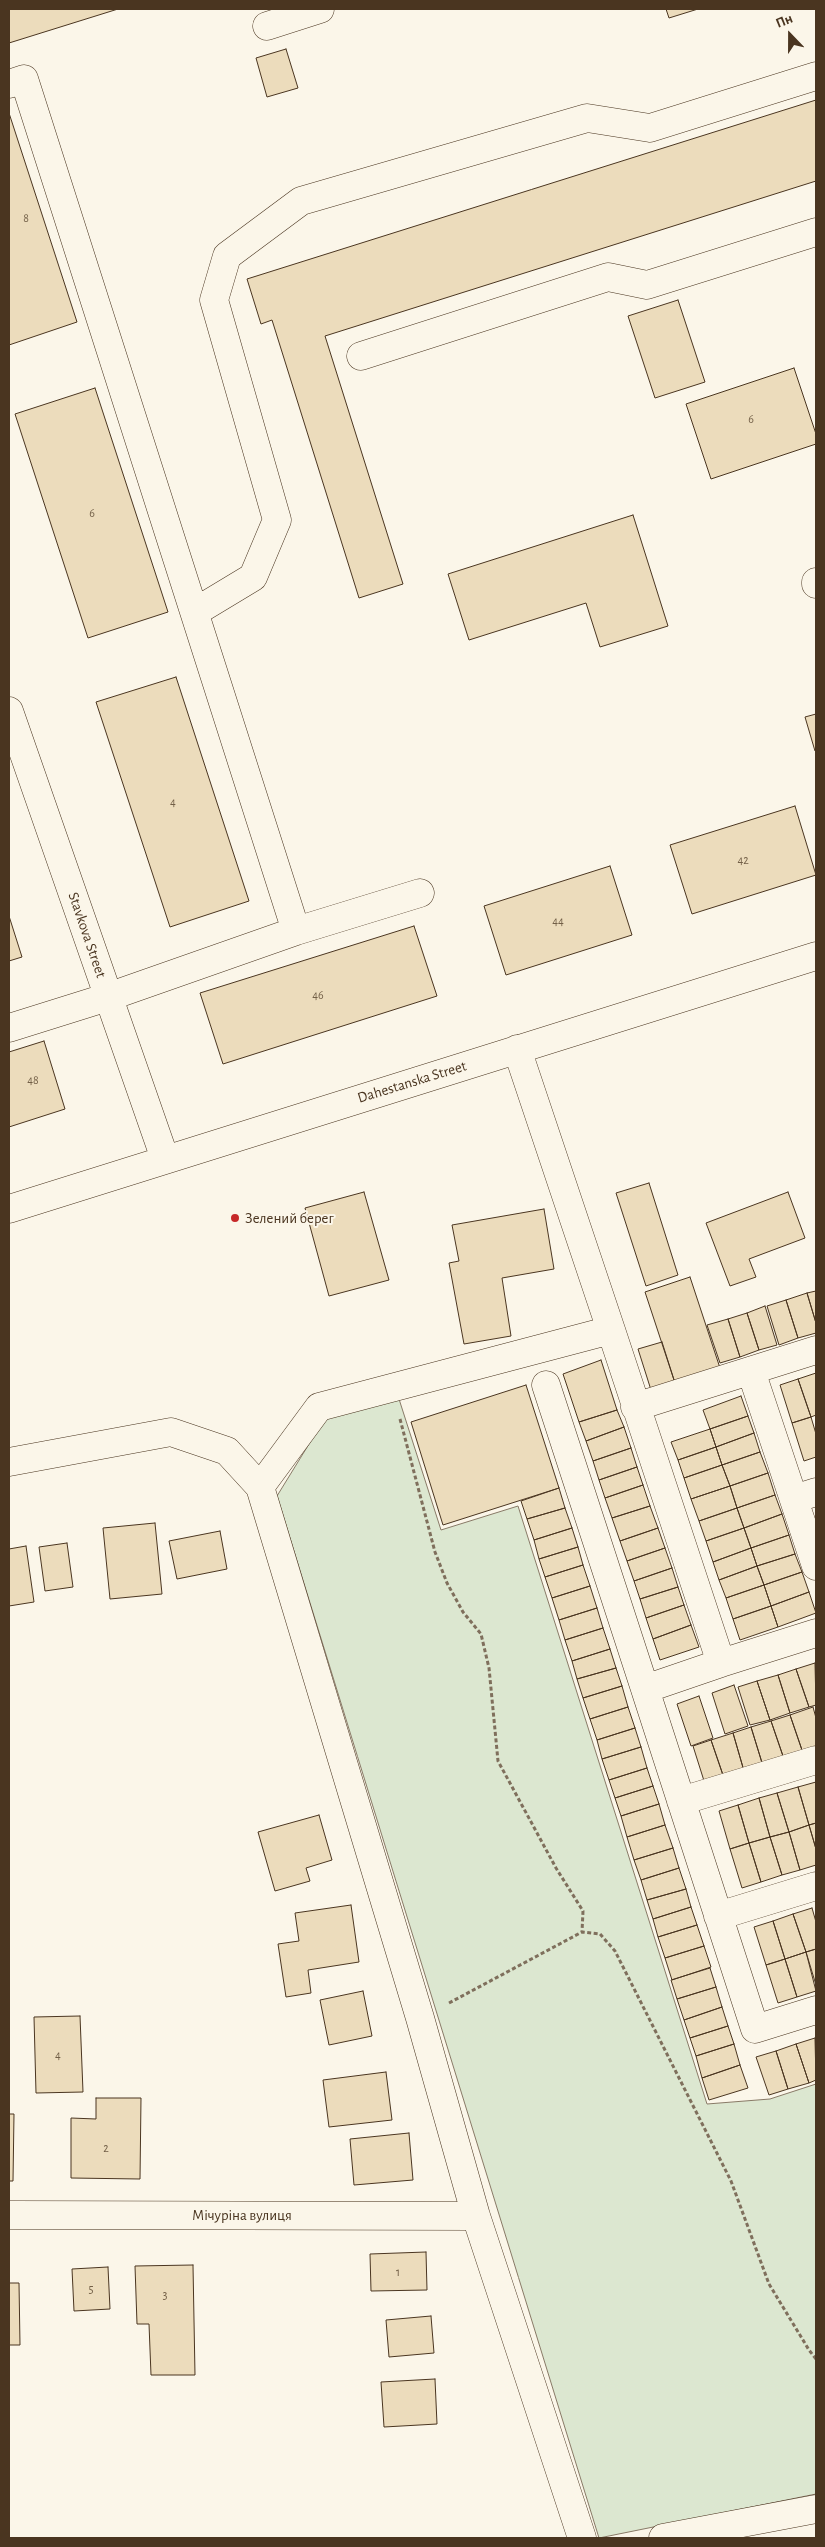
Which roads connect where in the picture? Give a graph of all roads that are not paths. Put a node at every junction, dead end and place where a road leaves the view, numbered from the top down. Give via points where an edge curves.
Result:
1 (320, 9) edge
2 (267, 26) dead end
3 (816, 76) edge
4 (9, 84) edge
5 (816, 232) edge
6 (361, 356) dead end
7 (195, 612) junction
8 (9, 711) edge
9 (420, 893) dead end
10 (296, 930) junction
11 (816, 956) edge
12 (108, 997) junction
13 (9, 1028) edge
14 (517, 1049) junction
15 (165, 1159) junction
16 (9, 1209) edge
17 (611, 1330) junction
18 (816, 1350) edge
19 (752, 1370) junction
20 (546, 1385) dead end
21 (635, 1407) junction
22 (9, 1462) edge
23 (260, 1487) junction
24 (805, 1495) edge
25 (816, 1566) edge
26 (816, 1632) edge
27 (721, 1663) junction
28 (645, 1689) junction
29 (816, 1760) edge
30 (681, 1801) junction
31 (816, 1886) edge
32 (718, 1916) junction
33 (816, 2010) edge
34 (9, 2215) edge
35 (476, 2216) junction
36 (816, 2508) edge
37 (582, 2538) edge
38 (663, 2538) edge

1 - 2 street
3 - 7 street via 650,128 587,118 301,201 227,256 214,300 277,520 253,577
4 - 7 street via 24,79
5 - 6 street via 647,285 608,277
7 - 10 street
8 - 12 street, Stavkova Street
9 - 10 street
10 - 12 street
11 - 14 street, Dahestanska Street
12 - 13 street
12 - 15 street, Stavkova Street
14 - 15 street, Dahestanska Street
14 - 17 street
15 - 16 street, Dahestanska Street
17 - 21 street
17 - 23 street via 319,1407
18 - 19 street
19 - 21 street
19 - 24 street
20 - 28 street
21 - 27 street
22 - 23 street via 171,1432 227,1451
23 - 35 street via 420,2018
24 - 25 street
26 - 27 street
27 - 28 street
28 - 30 street
29 - 30 street
30 - 32 street
31 - 32 street
32 - 33 street via 755,2029
34 - 35 street, Мічуріна вулиця
35 - 37 street
36 - 38 street

